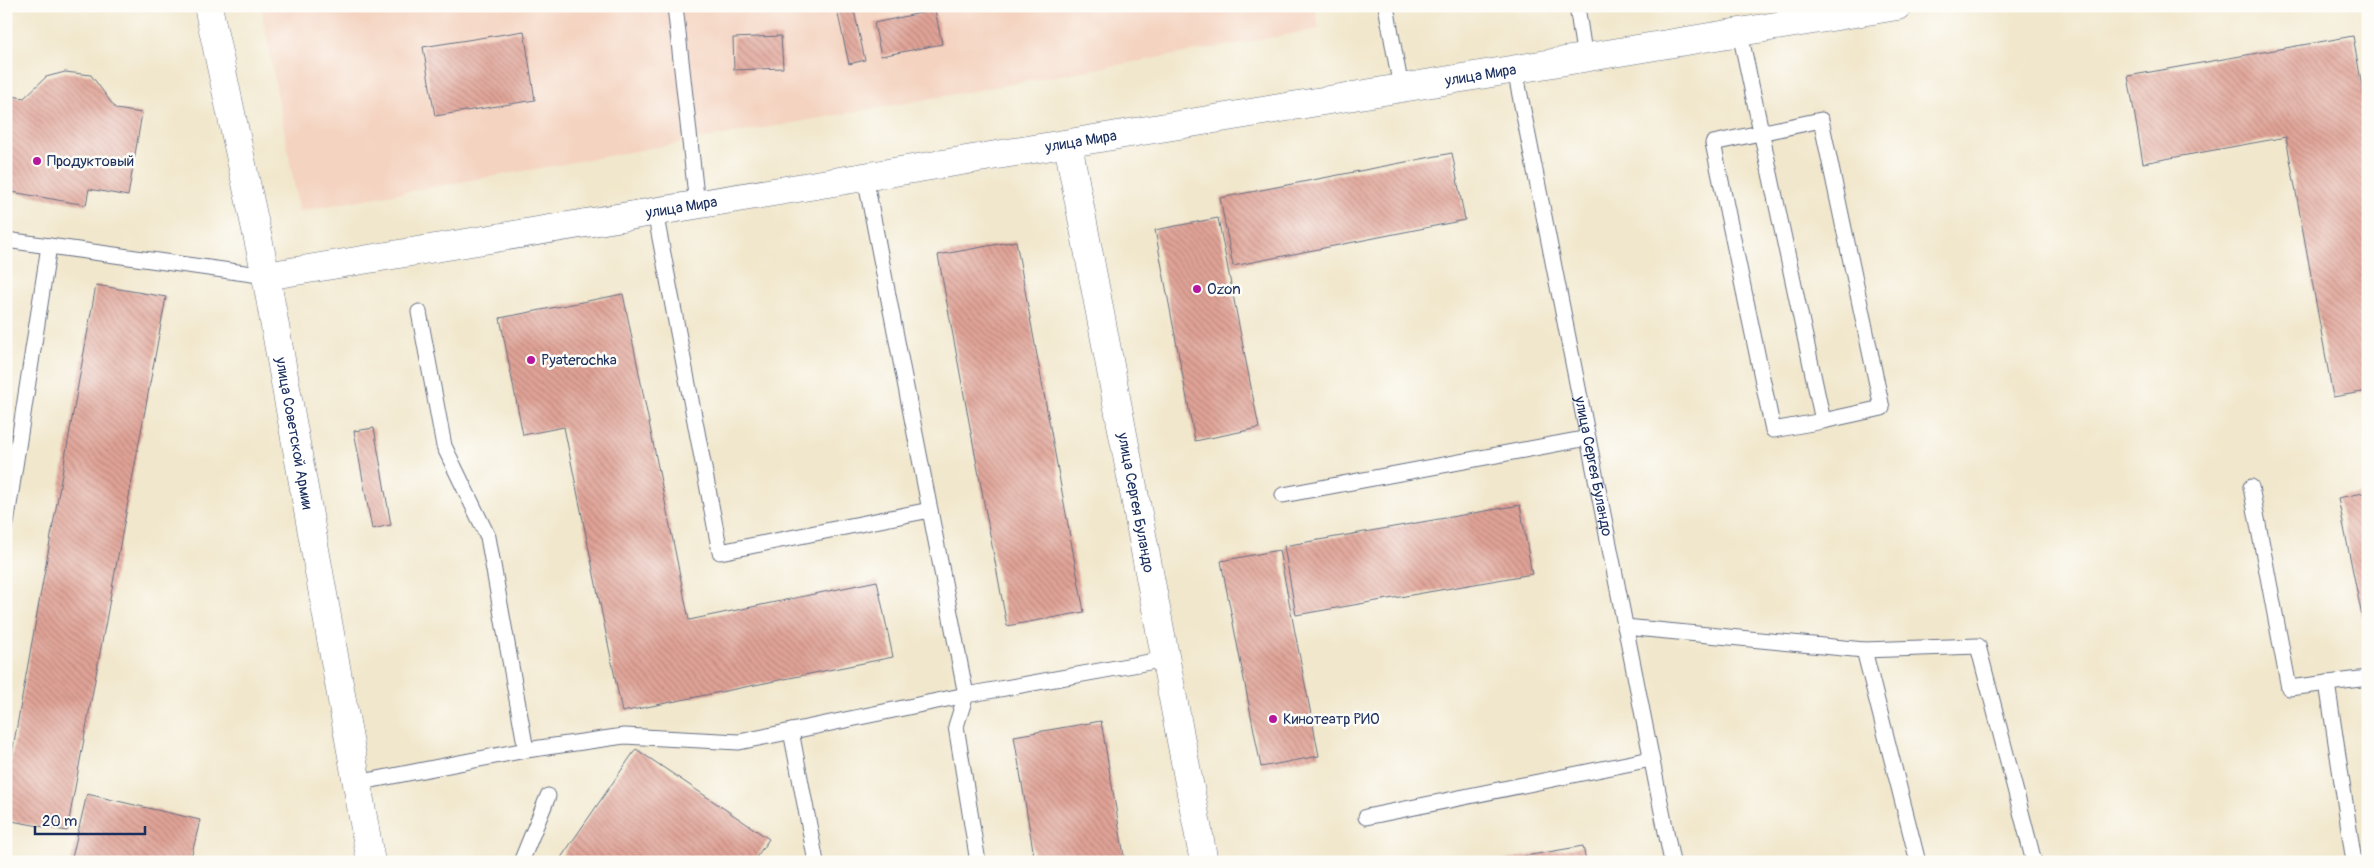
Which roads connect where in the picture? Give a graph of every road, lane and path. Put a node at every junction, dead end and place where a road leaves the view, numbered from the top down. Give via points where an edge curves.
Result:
1 (208, 6) edge
2 (675, 6) edge
3 (1386, 6) edge
4 (1577, 6) edge
5 (1886, 7) edge
6 (1740, 33) junction
7 (1586, 58) junction
8 (1515, 70) junction
9 (1402, 88) junction
10 (1762, 133) junction
11 (1068, 144) junction
12 (865, 177) junction
13 (697, 205) junction
14 (655, 212) junction
15 (6, 240) edge
16 (49, 246) junction
17 (266, 276) junction
18 (419, 312) dead end
19 (1823, 420) junction
20 (1588, 438) junction
21 (2251, 487) dead end
22 (1283, 495) dead end
23 (930, 510) junction
24 (6, 524) edge
25 (1625, 627) junction
26 (1864, 650) junction
27 (1166, 659) junction
28 (2368, 678) edge
29 (2327, 683) junction
30 (966, 695) junction
31 (791, 731) junction
32 (526, 750) junction
33 (1651, 759) junction
34 (357, 783) junction
35 (548, 796) dead end
36 (1366, 817) dead end
37 (370, 862) edge
38 (521, 862) edge
39 (816, 862) edge
40 (978, 862) edge
41 (1204, 862) edge
42 (1672, 862) edge
43 (1918, 862) edge
44 (2034, 862) edge
45 (2354, 862) edge

1 - 17 street, улица Советской Армии
2 - 13 lane
3 - 9 lane
4 - 7 lane
5 - 6 street, улица Мира
6 - 7 street, улица Мира
6 - 10 lane
7 - 8 street, улица Мира
8 - 9 street, улица Мира
8 - 20 lane, улица Сергея Буландо
9 - 11 street, улица Мира
10 - 19 lane
10 - 19 lane via 1713,143 1773,430
10 - 19 lane via 1821,120 1882,408
11 - 12 street, улица Мира
11 - 27 street, улица Сергея Буландо
12 - 13 street, улица Мира
12 - 23 lane
13 - 14 street, улица Мира
14 - 17 street, улица Мира
14 - 23 lane via 720,552
15 - 16 lane
16 - 17 lane
16 - 24 lane
17 - 34 street, улица Советской Армии
18 - 32 lane via 444,446 488,538
20 - 22 lane
20 - 25 lane, улица Сергея Буландо
21 - 29 lane via 2289,688
23 - 30 lane
25 - 26 lane
25 - 33 lane, улица Сергея Буландо
26 - 43 lane
26 - 44 lane via 1978,646
27 - 30 lane
27 - 41 street, улица Сергея Буландо
28 - 29 lane
29 - 45 lane
30 - 31 lane
30 - 40 lane via 956,726
31 - 32 lane via 739,742 624,736
31 - 39 lane
32 - 34 lane
33 - 36 lane
33 - 42 lane, улица Сергея Буландо
34 - 37 street, улица Советской Армии
35 - 38 lane

